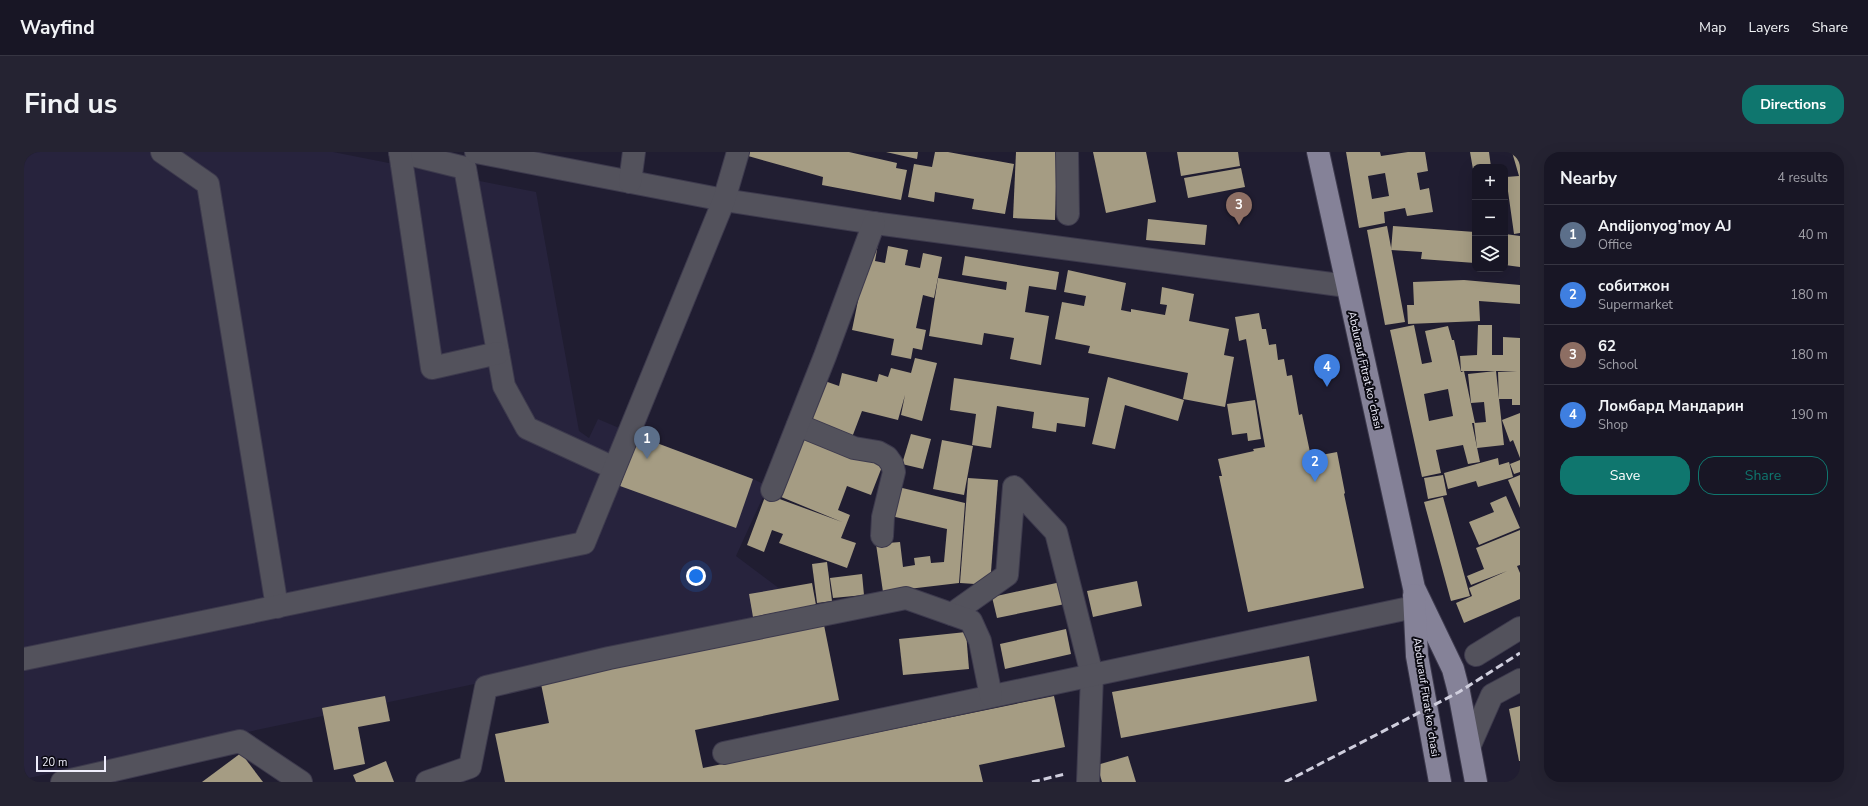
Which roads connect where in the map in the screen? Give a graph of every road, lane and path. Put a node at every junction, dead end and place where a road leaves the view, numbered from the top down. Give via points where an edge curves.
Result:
1 (164, 152) edge
2 (400, 152) edge
3 (476, 152) edge
4 (634, 152) edge
5 (738, 152) edge
6 (1067, 152) edge
7 (1318, 152) edge
8 (630, 182) junction
9 (724, 200) junction
10 (1068, 214) dead end
11 (874, 222) junction
12 (1347, 286) junction
13 (498, 353) junction
14 (798, 425) junction
15 (614, 468) junction
16 (772, 490) dead end
17 (882, 536) dead end
18 (1414, 597) junction
19 (277, 607) junction
20 (952, 614) junction
21 (1520, 628) edge
22 (1476, 655) dead end
23 (24, 659) edge
24 (1092, 675) junction
25 (1520, 680) edge
26 (992, 696) junction
27 (1470, 745) junction
28 (724, 752) dead end
29 (62, 782) edge
30 (301, 782) edge
31 (427, 782) edge
32 (1088, 782) edge
33 (1440, 782) edge
34 (1476, 782) edge

1 - 19 street via 208,184
2 - 13 street via 465,168
2 - 13 street via 432,368
3 - 8 street
4 - 8 street
5 - 9 street
6 - 10 street
7 - 12 main road, Abdurauf Fitrat koʻchasi
8 - 9 street
9 - 11 street
9 - 15 street
11 - 12 street
11 - 14 street
12 - 18 main road, Abdurauf Fitrat koʻchasi
13 - 15 street via 504,386 527,428
14 - 16 street
14 - 17 street via 854,448 878,452 887,457 894,472 883,517
15 - 19 street via 584,543
18 - 24 street
18 - 27 main road, Abdurauf Fitrat koʻchasi via 1453,670
18 - 33 main road, Abdurauf Fitrat koʻchasi via 1417,656
19 - 23 street
20 - 24 street via 1007,575 1014,487 1056,532
20 - 26 street via 971,621 980,641
20 - 31 street via 906,598 609,658 486,687 470,767
21 - 22 street
24 - 26 street
24 - 32 street
25 - 27 street via 1492,695
26 - 28 street
27 - 34 main road, Abdurauf Fitrat koʻchasi
29 - 30 street via 240,741

